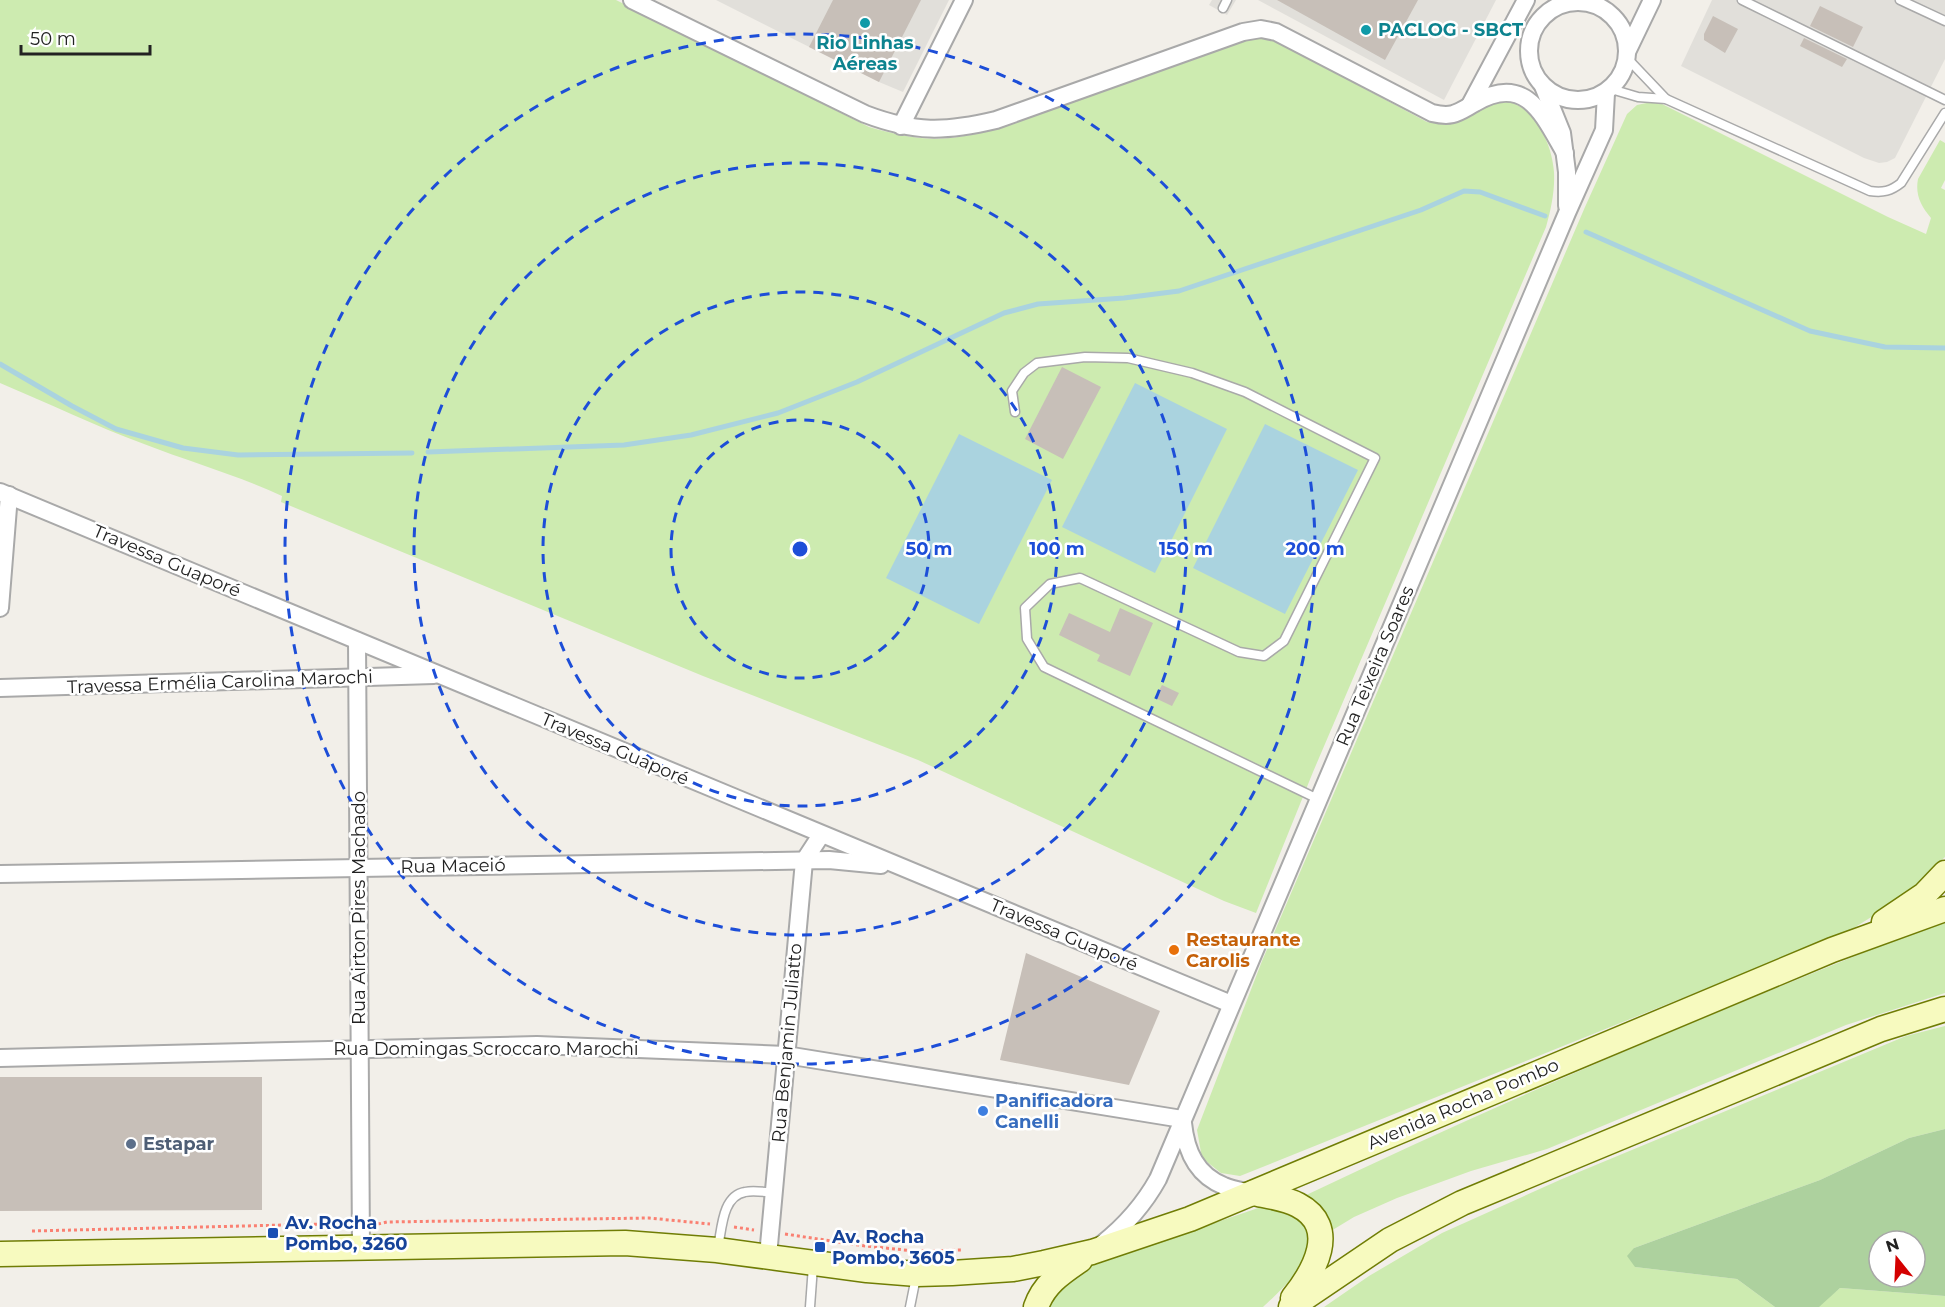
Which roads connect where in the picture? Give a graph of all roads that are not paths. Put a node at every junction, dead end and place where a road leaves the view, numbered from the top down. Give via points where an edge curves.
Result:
1 (633, 0) edge
2 (964, 0) edge
3 (1526, 0) edge
4 (1533, 0) edge
5 (1652, 0) edge
6 (1742, 0) edge
7 (1900, 0) edge
8 (1945, 21) edge
9 (1528, 45) junction
10 (1626, 55) junction
11 (1543, 86) junction
12 (1609, 91) junction
13 (1666, 99) junction
14 (1945, 100) edge
15 (1470, 105) junction
16 (1945, 113) edge
17 (901, 126) junction
18 (1565, 153) junction
19 (1567, 213) junction
20 (1015, 412) dead end
21 (5, 494) edge
22 (0, 608) edge
23 (357, 640) junction
24 (440, 675) junction
25 (357, 677) junction
26 (0, 688) edge
27 (1318, 800) junction
28 (827, 837) junction
29 (829, 860) junction
30 (804, 861) junction
31 (358, 868) junction
32 (905, 868) junction
33 (0, 873) edge
34 (1945, 873) edge
35 (1945, 909) edge
36 (1832, 950) junction
37 (1231, 1004) junction
38 (1945, 1008) edge
39 (360, 1049) junction
40 (786, 1055) junction
41 (0, 1058) edge
42 (1182, 1119) junction
43 (774, 1193) junction
44 (1252, 1193) junction
45 (366, 1238) junction
46 (717, 1250) junction
47 (1092, 1252) junction
48 (0, 1254) edge
49 (768, 1256) junction
50 (813, 1262) junction
51 (917, 1274) junction
52 (810, 1307) edge
53 (910, 1307) edge
54 (1036, 1307) edge
55 (1286, 1307) edge
56 (1291, 1307) edge

1 - 17 street via 866,114
2 - 17 street
3 - 15 street
4 - 9 street
5 - 10 street
6 - 14 lane
7 - 8 lane
9 - 10 street via 1543,15 1557,6 1590,3 1617,21 1625,36
9 - 11 street via 1534,74
10 - 12 street via 1623,69
10 - 13 lane
11 - 12 street via 1572,99 1587,99
11 - 18 street, Rua Teixeira Soares via 1562,133
12 - 13 lane
12 - 19 street, Rua Teixeira Soares via 1604,130
13 - 16 lane via 1870,191 1882,192 1901,183
15 - 17 street via 1445,116 1432,112 1276,32 1261,29 1243,32 996,120 932,130
15 - 18 street via 1495,93 1509,92 1527,98 1541,112
18 - 19 street, Rua Teixeira Soares
19 - 27 street, Rua Teixeira Soares
20 - 27 lane via 1012,392 1024,373 1037,363 1085,357 1128,358 1245,392 1375,458 1284,641 1264,656 1239,652 1080,578 1050,584 1025,608 1027,639 1044,668
21 - 22 street
21 - 23 street, Travessa Guaporé
23 - 24 street, Travessa Guaporé
23 - 25 street, Rua Airton Pires Machado
24 - 25 street, Travessa Ermélia Carolina Marochi
24 - 28 street, Travessa Guaporé
25 - 26 street, Travessa Ermélia Carolina Marochi
25 - 31 street, Rua Airton Pires Machado
27 - 37 street, Rua Teixeira Soares
28 - 29 street via 835,849
28 - 30 street, Rua Benjamin Juliatto
28 - 32 street, Travessa Guaporé
29 - 30 street, Rua Maceió
29 - 32 street, Rua Maceió
30 - 31 street, Rua Maceió
30 - 40 street, Rua Benjamin Juliatto
31 - 33 street, Rua Maceió
31 - 39 street, Rua Airton Pires Machado
32 - 37 street, Travessa Guaporé
34 - 36 main road, Avenida Rocha Pombo via 1924,895 1890,919
35 - 36 main road, Avenida Rocha Pombo
36 - 44 main road, Avenida Rocha Pombo
37 - 42 street, Rua Teixeira Soares
38 - 56 main road via 1881,1029 1462,1203 1390,1240
39 - 40 street, Rua Domingas Scroccaro Marochi via 559,1046
39 - 41 street, Rua Domingas Scroccaro Marochi
39 - 45 street, Rua Airton Pires Machado
40 - 42 street, Rua Domingas Scroccaro Marochi
40 - 43 street, Rua Benjamin Juliatto
42 - 44 street via 1191,1159 1207,1176 1224,1186
42 - 47 street, Rua Teixeira Soares via 1148,1197 1121,1229
43 - 46 lane via 746,1191 735,1195 727,1204
43 - 49 street, Rua Benjamin Juliatto
44 - 47 main road, Avenida Rocha Pombo
44 - 55 main road via 1297,1204 1307,1211 1319,1230 1321,1244 1316,1264
45 - 46 main road
45 - 48 main road
46 - 49 main road
47 - 51 main road via 1013,1269
47 - 54 main road, Rua Teixeira Soares via 1057,1275 1046,1286
49 - 50 main road
50 - 51 main road
50 - 52 lane
51 - 53 lane

